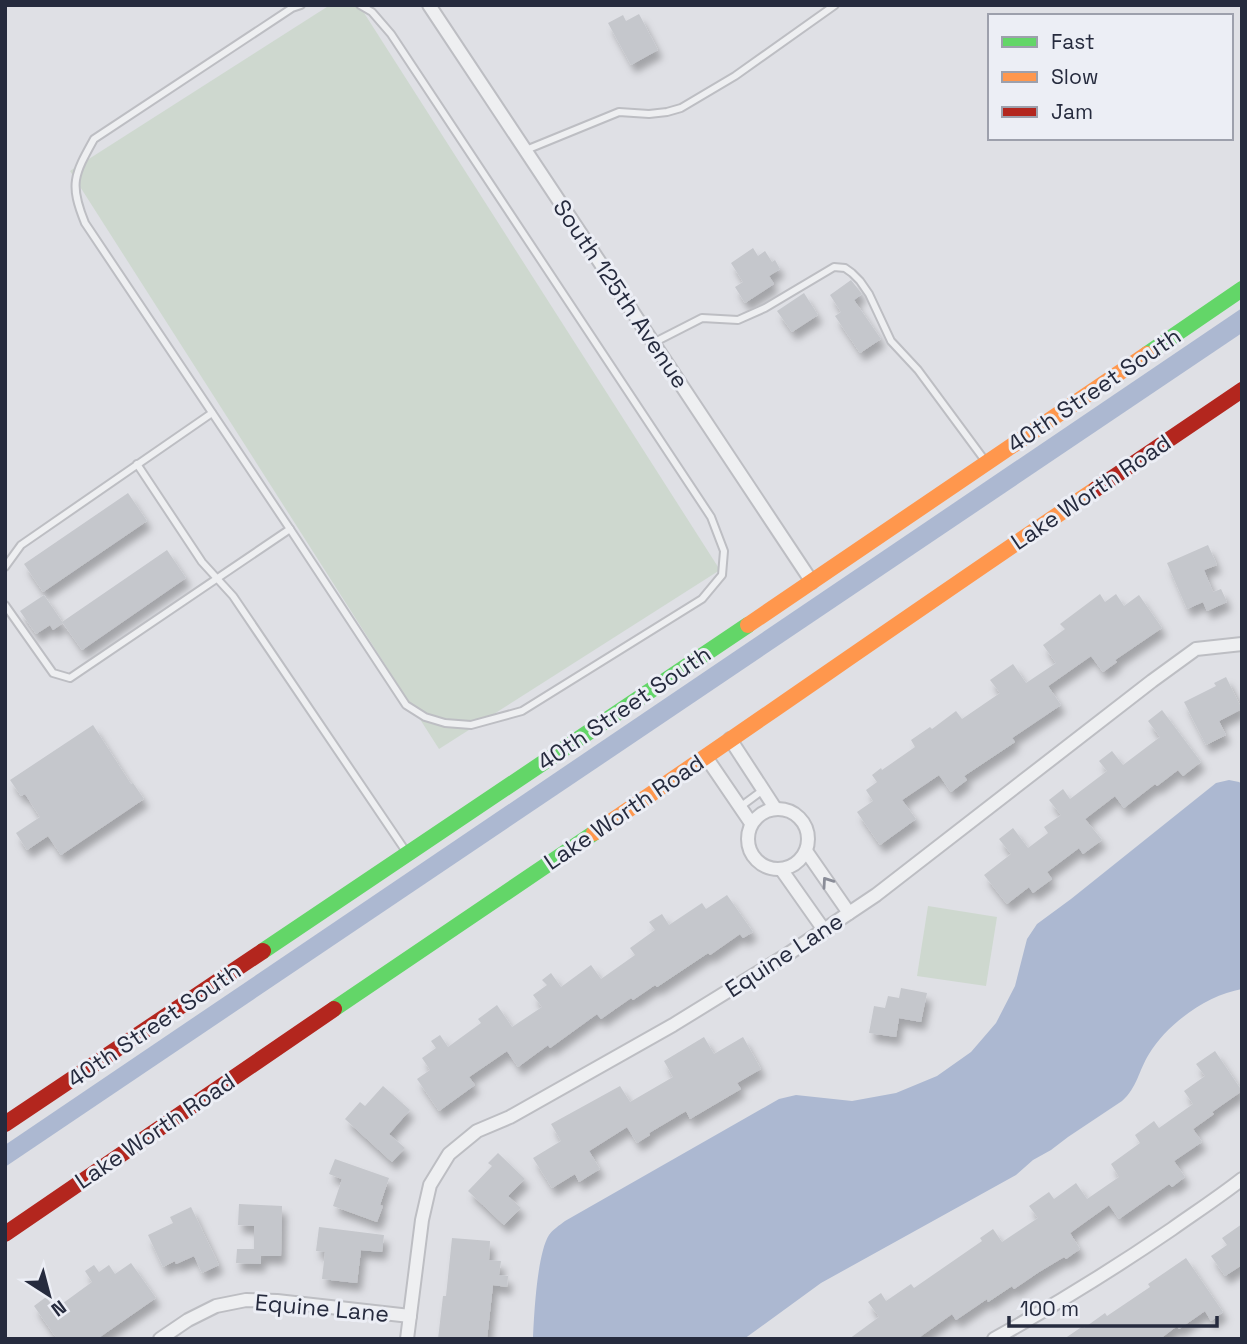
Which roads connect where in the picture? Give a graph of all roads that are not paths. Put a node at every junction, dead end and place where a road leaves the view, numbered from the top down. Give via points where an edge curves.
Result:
1 (301, 5) edge
2 (360, 5) edge
3 (429, 5) edge
4 (835, 5) edge
5 (526, 150) junction
6 (1242, 289) edge
7 (653, 343) junction
8 (1242, 390) edge
9 (212, 413) junction
10 (987, 463) junction
11 (137, 464) junction
12 (290, 529) junction
13 (5, 567) edge
14 (217, 579) junction
15 (812, 582) junction
16 (5, 606) edge
17 (1242, 644) edge
18 (730, 739) junction
19 (706, 757) junction
20 (763, 790) junction
21 (740, 807) junction
22 (775, 808) junction
23 (751, 823) junction
24 (806, 851) junction
25 (408, 854) junction
26 (781, 869) junction
27 (849, 913) junction
28 (824, 930) junction
29 (5, 1124) edge
30 (1242, 1179) edge
31 (5, 1234) edge
32 (410, 1316) junction
33 (160, 1339) edge
34 (407, 1339) edge
35 (994, 1339) edge

1 - 9 lane via 94,139 75,179 76,201 85,223
2 - 12 lane via 391,34 711,517 724,551 722,575 702,599 522,711 471,725 445,723 425,718 406,705
3 - 5 street, South 125th Avenue
4 - 5 lane via 735,76 681,107 667,113 619,112
5 - 7 street, South 125th Avenue
6 - 10 street, 40th Street South
7 - 10 lane via 702,318 738,320 834,267 845,268 864,288 891,341
7 - 15 street, South 125th Avenue
8 - 18 street, Lake Worth Road
9 - 11 lane
9 - 12 lane
10 - 15 street, 40th Street South
11 - 13 lane via 21,545
11 - 14 lane
12 - 14 lane
14 - 16 lane via 70,678 52,673
14 - 25 lane
15 - 25 street, 40th Street South
17 - 27 street, Equine Lane via 1196,649
18 - 19 street, Lake Worth Road
18 - 20 street
19 - 21 street
19 - 31 street, Lake Worth Road
20 - 21 lane
20 - 22 street
21 - 23 street
22 - 23 street
22 - 24 street via 795,813 803,821
23 - 26 street via 749,851 762,865
24 - 26 street via 800,860
27 -> 24 street
25 - 29 street, 40th Street South
26 - 28 street
27 - 28 street, Equine Lane
28 - 32 street, Equine Lane via 673,1025 510,1117 477,1130 449,1154 430,1185
30 - 35 street via 1135,1254
32 - 33 street, Equine Lane via 246,1300 216,1306
32 - 34 street, Equine Lane

